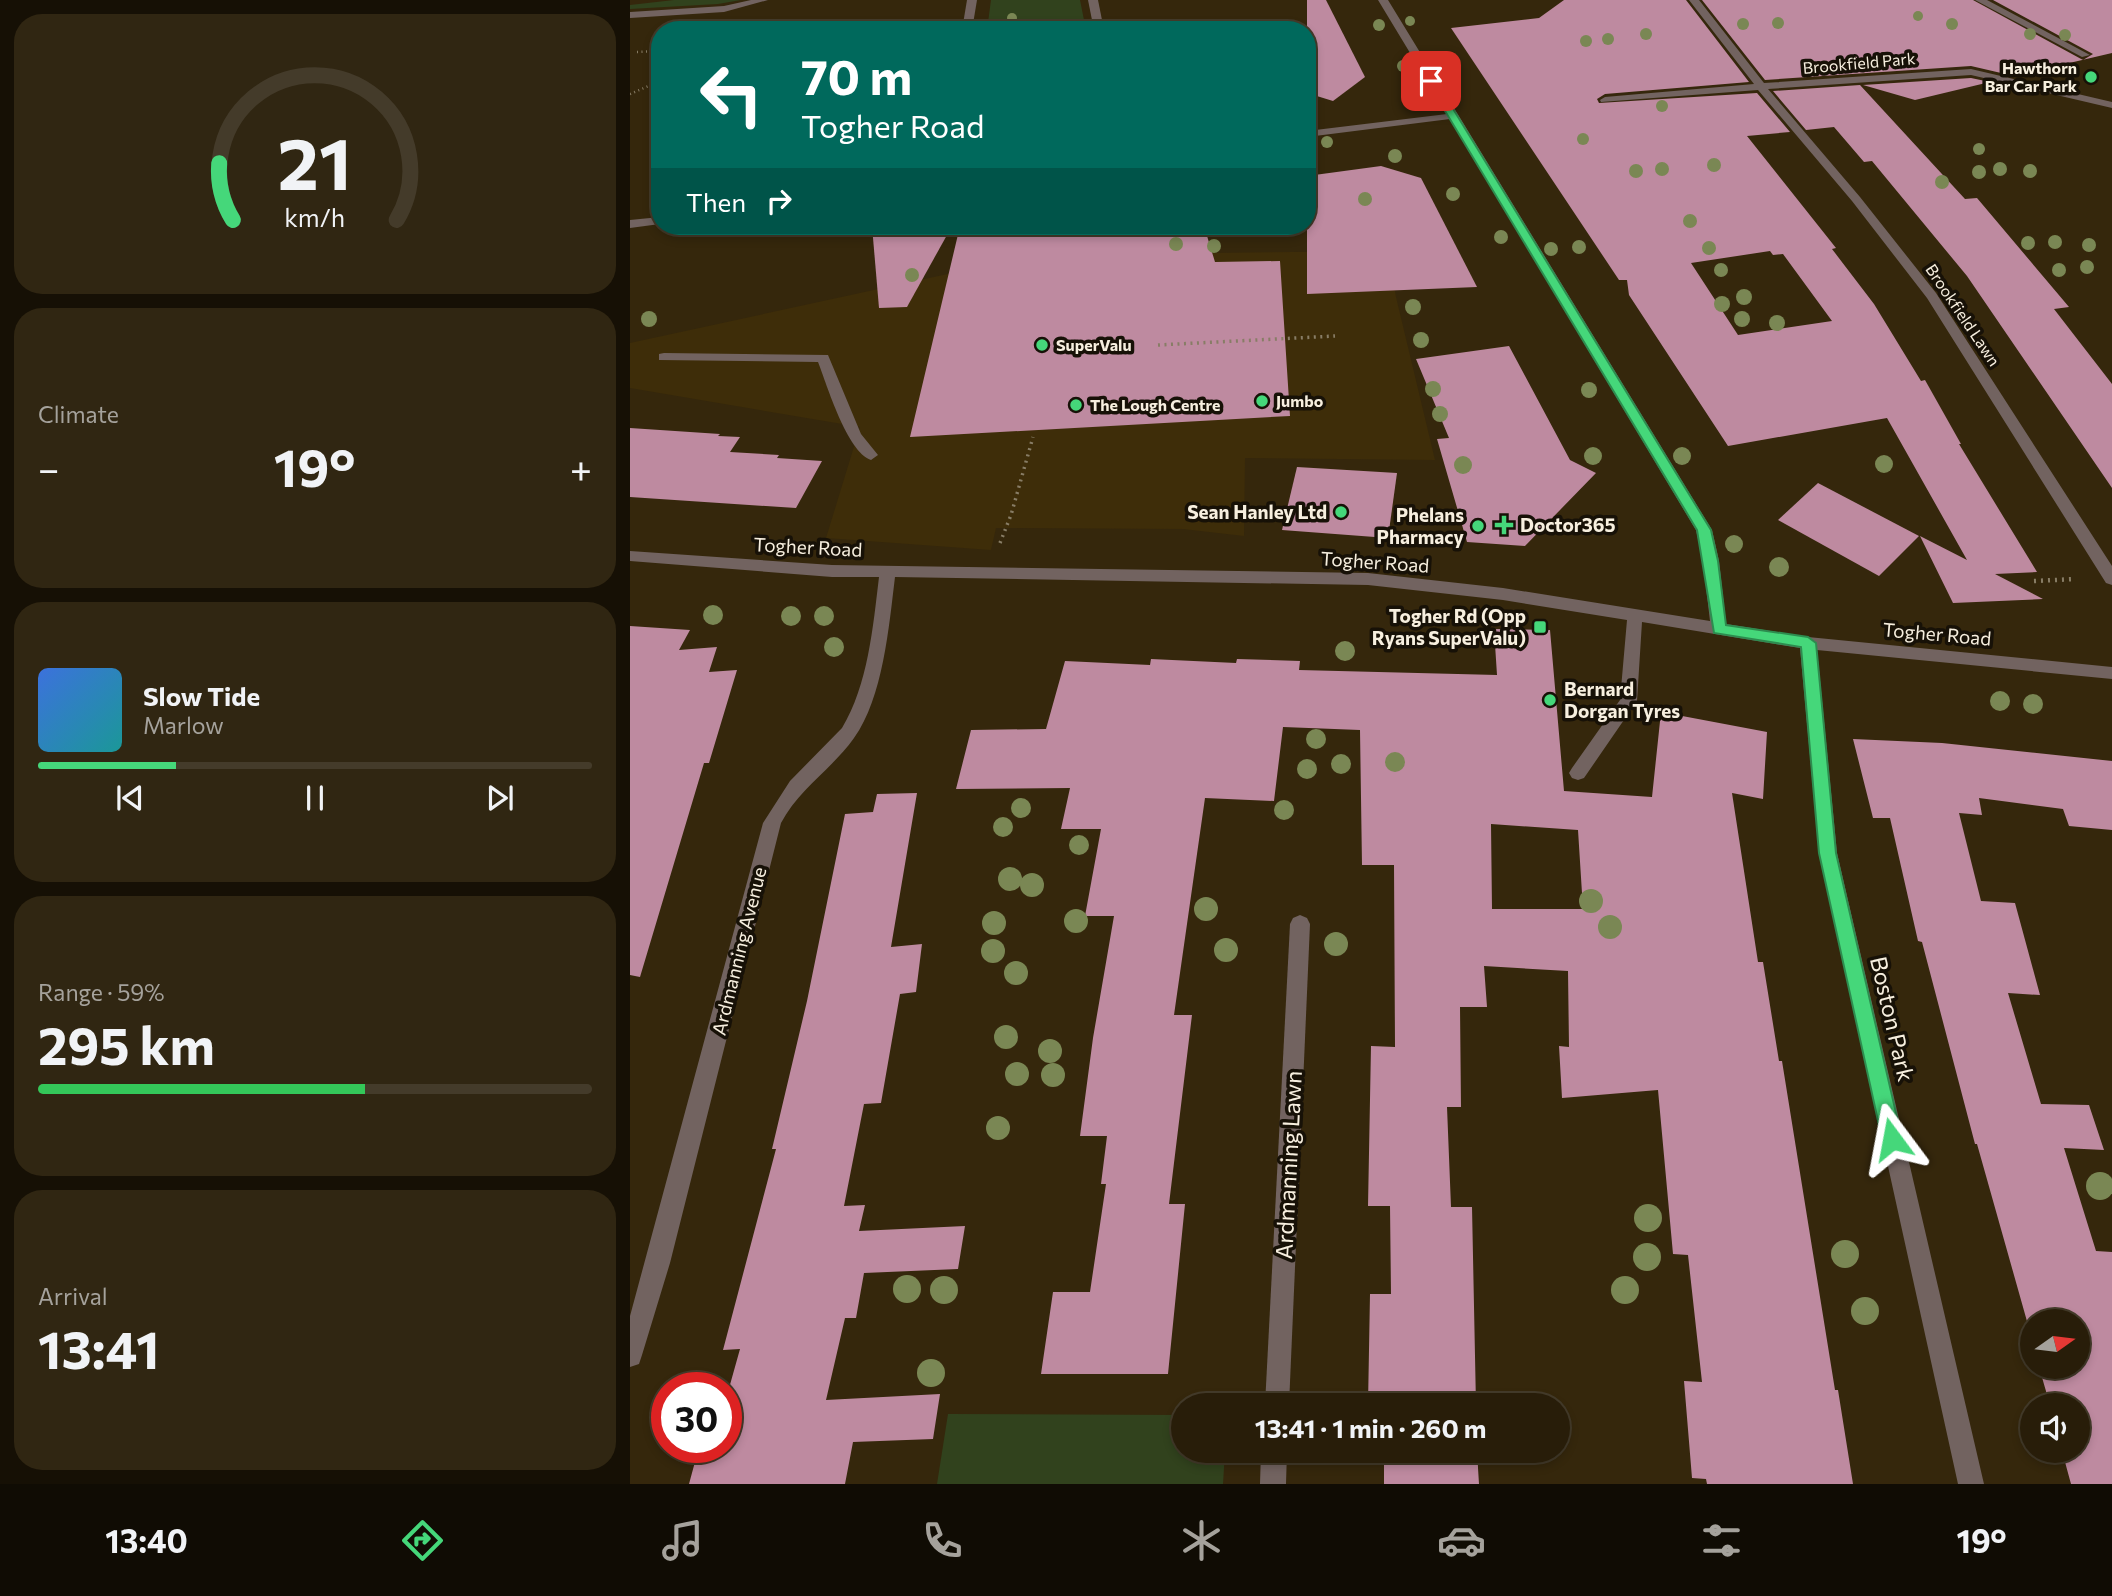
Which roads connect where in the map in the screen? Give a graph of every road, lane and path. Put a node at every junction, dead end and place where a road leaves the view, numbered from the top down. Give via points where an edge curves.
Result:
1 (763, 0) edge
2 (972, 0) edge
3 (1093, 0) edge
4 (1383, 0) edge
5 (1694, 0) edge
6 (1980, 0) edge
7 (710, 11) junction
8 (630, 15) edge
9 (706, 21) edge
10 (968, 21) edge
11 (1097, 21) edge
12 (651, 51) edge
13 (637, 52) dead end
14 (2085, 55) dead end
15 (651, 85) edge
16 (1762, 88) junction
17 (630, 94) edge
18 (1605, 100) dead end
19 (2112, 105) edge
20 (1452, 116) junction
21 (1316, 133) edge
22 (651, 221) edge
23 (630, 224) edge
24 (1335, 336) dead end
25 (1158, 345) dead end
26 (664, 357) dead end
27 (1033, 438) dead end
28 (871, 455) dead end
29 (999, 545) dead end
30 (630, 556) edge
31 (888, 572) junction
32 (2085, 578) dead end
33 (2112, 579) edge
34 (2034, 581) dead end
35 (1635, 615) junction
36 (1719, 629) junction
37 (1808, 643) junction
38 (2112, 673) edge
39 (1578, 773) dead end
40 (1300, 924) dead end
41 (630, 1355) edge
42 (1278, 1393) edge
43 (1274, 1463) edge
44 (1273, 1484) edge
45 (1971, 1484) edge

1 - 7 street
2 - 10 street
3 - 11 street
4 - 20 street
5 - 16 street, Brookfield Lawn
6 - 14 street
7 - 8 street
7 - 9 street
12 - 13 path
15 - 17 path
16 - 18 street, Brookfield Park
16 - 19 street, Brookfield Park via 1971,72
16 - 33 street, Brookfield Lawn via 1932,296
20 - 21 street
20 - 36 street via 1704,530
22 - 23 street
24 - 25 path
26 - 28 street via 823,358 855,435
27 - 29 path
30 - 31 street, Togher Road via 799,570
31 - 35 street, Togher Road via 1368,579
31 - 41 street, Ardmanning Avenue via 862,707 849,732 788,794 772,823 669,1223
32 - 34 path
35 - 36 street, Togher Road
35 - 39 street via 1628,701
36 - 37 street, Togher Road
37 - 38 street, Togher Road
37 - 45 street, Boston Park via 1828,853
40 - 42 street, Ardmanning Lawn
43 - 44 street

